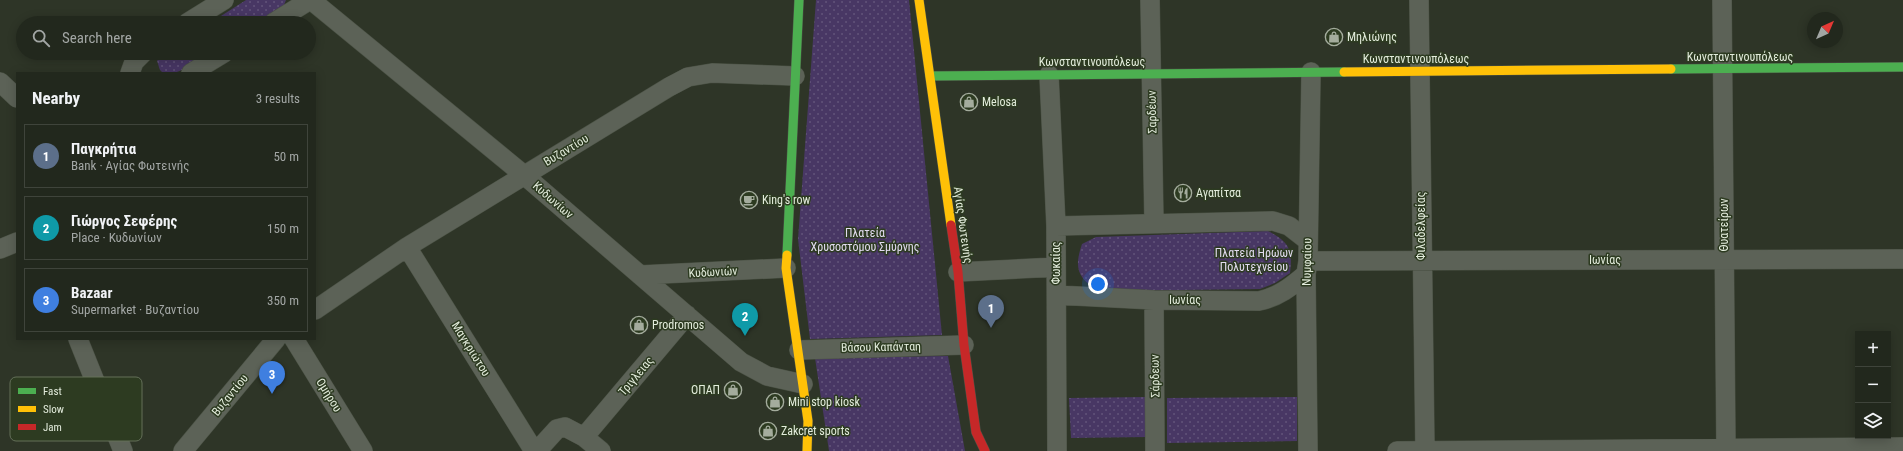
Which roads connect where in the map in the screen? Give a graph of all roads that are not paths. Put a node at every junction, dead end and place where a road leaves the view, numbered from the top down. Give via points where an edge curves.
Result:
1 (224, 0) edge
2 (310, 0) edge
3 (799, 0) edge
4 (919, 0) edge
5 (1150, 0) edge
6 (1419, 0) edge
7 (1722, 0) edge
8 (198, 16) edge
9 (284, 16) edge
10 (136, 60) edge
11 (212, 60) edge
12 (1903, 67) edge
13 (1723, 69) junction
14 (1420, 71) junction
15 (130, 72) edge
16 (193, 72) edge
17 (1311, 72) junction
18 (1151, 74) junction
19 (1049, 75) junction
20 (795, 76) junction
21 (930, 76) junction
22 (0, 82) edge
23 (16, 97) edge
24 (524, 175) junction
25 (1154, 223) junction
26 (1056, 226) junction
27 (1307, 240) junction
28 (16, 242) edge
29 (407, 248) junction
30 (0, 250) edge
31 (1903, 259) edge
32 (1724, 260) junction
33 (1422, 261) junction
34 (1056, 267) junction
35 (786, 268) junction
36 (1307, 268) junction
37 (958, 272) junction
38 (640, 275) junction
39 (1057, 295) junction
40 (1154, 300) junction
41 (316, 309) edge
42 (687, 315) junction
43 (78, 340) edge
44 (275, 340) edge
45 (295, 340) edge
46 (964, 345) junction
47 (799, 350) junction
48 (93, 377) edge
49 (803, 384) junction
50 (584, 437) junction
51 (119, 441) edge
52 (1903, 447) edge
53 (1726, 450) edge
54 (123, 451) edge
55 (183, 451) edge
56 (363, 451) edge
57 (534, 451) edge
58 (538, 451) edge
59 (601, 451) edge
60 (807, 451) edge
61 (985, 451) edge
62 (1056, 451) edge
63 (1155, 451) edge
64 (1308, 451) edge
65 (1397, 451) edge
66 (1425, 451) edge
67 (1477, 451) edge

1 - 8 street
2 - 9 street
2 - 24 street, Κυδωνίων
3 - 20 street
4 - 21 street, Αγίας Φωτεινής
5 - 18 street, Σαρδέων
6 - 14 street, Φιλαδελφείας
7 - 13 street, Θυατείρων
10 - 15 street
11 - 16 street
12 - 13 street, Κωνσταντινουπόλεως
13 - 14 street, Κωνσταντινουπόλεως
13 - 32 street, Θυατείρων
14 - 17 street, Κωνσταντινουπόλεως
14 - 33 street, Φιλαδελφείας
17 - 18 street, Κωνσταντινουπόλεως
17 - 27 street, Νυμφαίου
18 - 19 street, Κωνσταντινουπόλεως
18 - 25 street, Σαρδέων
19 - 21 street, Κωνσταντινουπόλεως
19 - 26 street, Φωκαίας
20 - 24 street, Βυζαντίου via 712,73 688,77
20 - 35 street
21 - 37 street, Αγίας Φωτεινής
22 - 23 street
24 - 29 street, Βυζαντίου
24 - 38 street, Κυδωνίων
25 - 26 street
25 - 27 street via 1273,221 1289,226
26 - 34 street, Φωκαίας
27 - 36 street, Νυμφαίου
28 - 30 street
29 - 41 street, Βυζαντίου
29 - 57 street, Μαγκριώτου
31 - 32 street, Ιωνίας
32 - 33 street, Ιωνίας
32 - 53 street, Θυατείρων
33 - 36 street, Ιωνίας
33 - 66 street, Φιλαδελφείας
34 - 37 street
34 - 39 street, Φωκαίας
35 - 38 street, Κυδωνιών
35 - 47 street
36 - 40 street, Ιωνίας via 1282,293 1259,301
36 - 64 street, Νυμφαίου
37 - 46 street, Αγίας Φωτεινής
38 - 42 street, Κυδωνίων
39 - 40 street, Ιωνίας
39 - 62 street, Φωκαίας
40 - 63 street, Σάρδεων
42 - 49 street, Κυδωνίων via 741,362 767,376
42 - 50 street, Τριγλειας
43 - 48 street
44 - 55 street, Βυζαντίου
45 - 56 street, Ομήρου
46 - 47 street, Βάσου Καπάνταη
46 - 61 street, Αγίας Φωτεινής via 976,432
47 - 49 street
49 - 60 street via 808,421
50 - 58 street via 565,427 557,429
50 - 59 street
51 - 54 street
52 - 53 street
53 - 67 street
65 - 66 street
66 - 67 street

